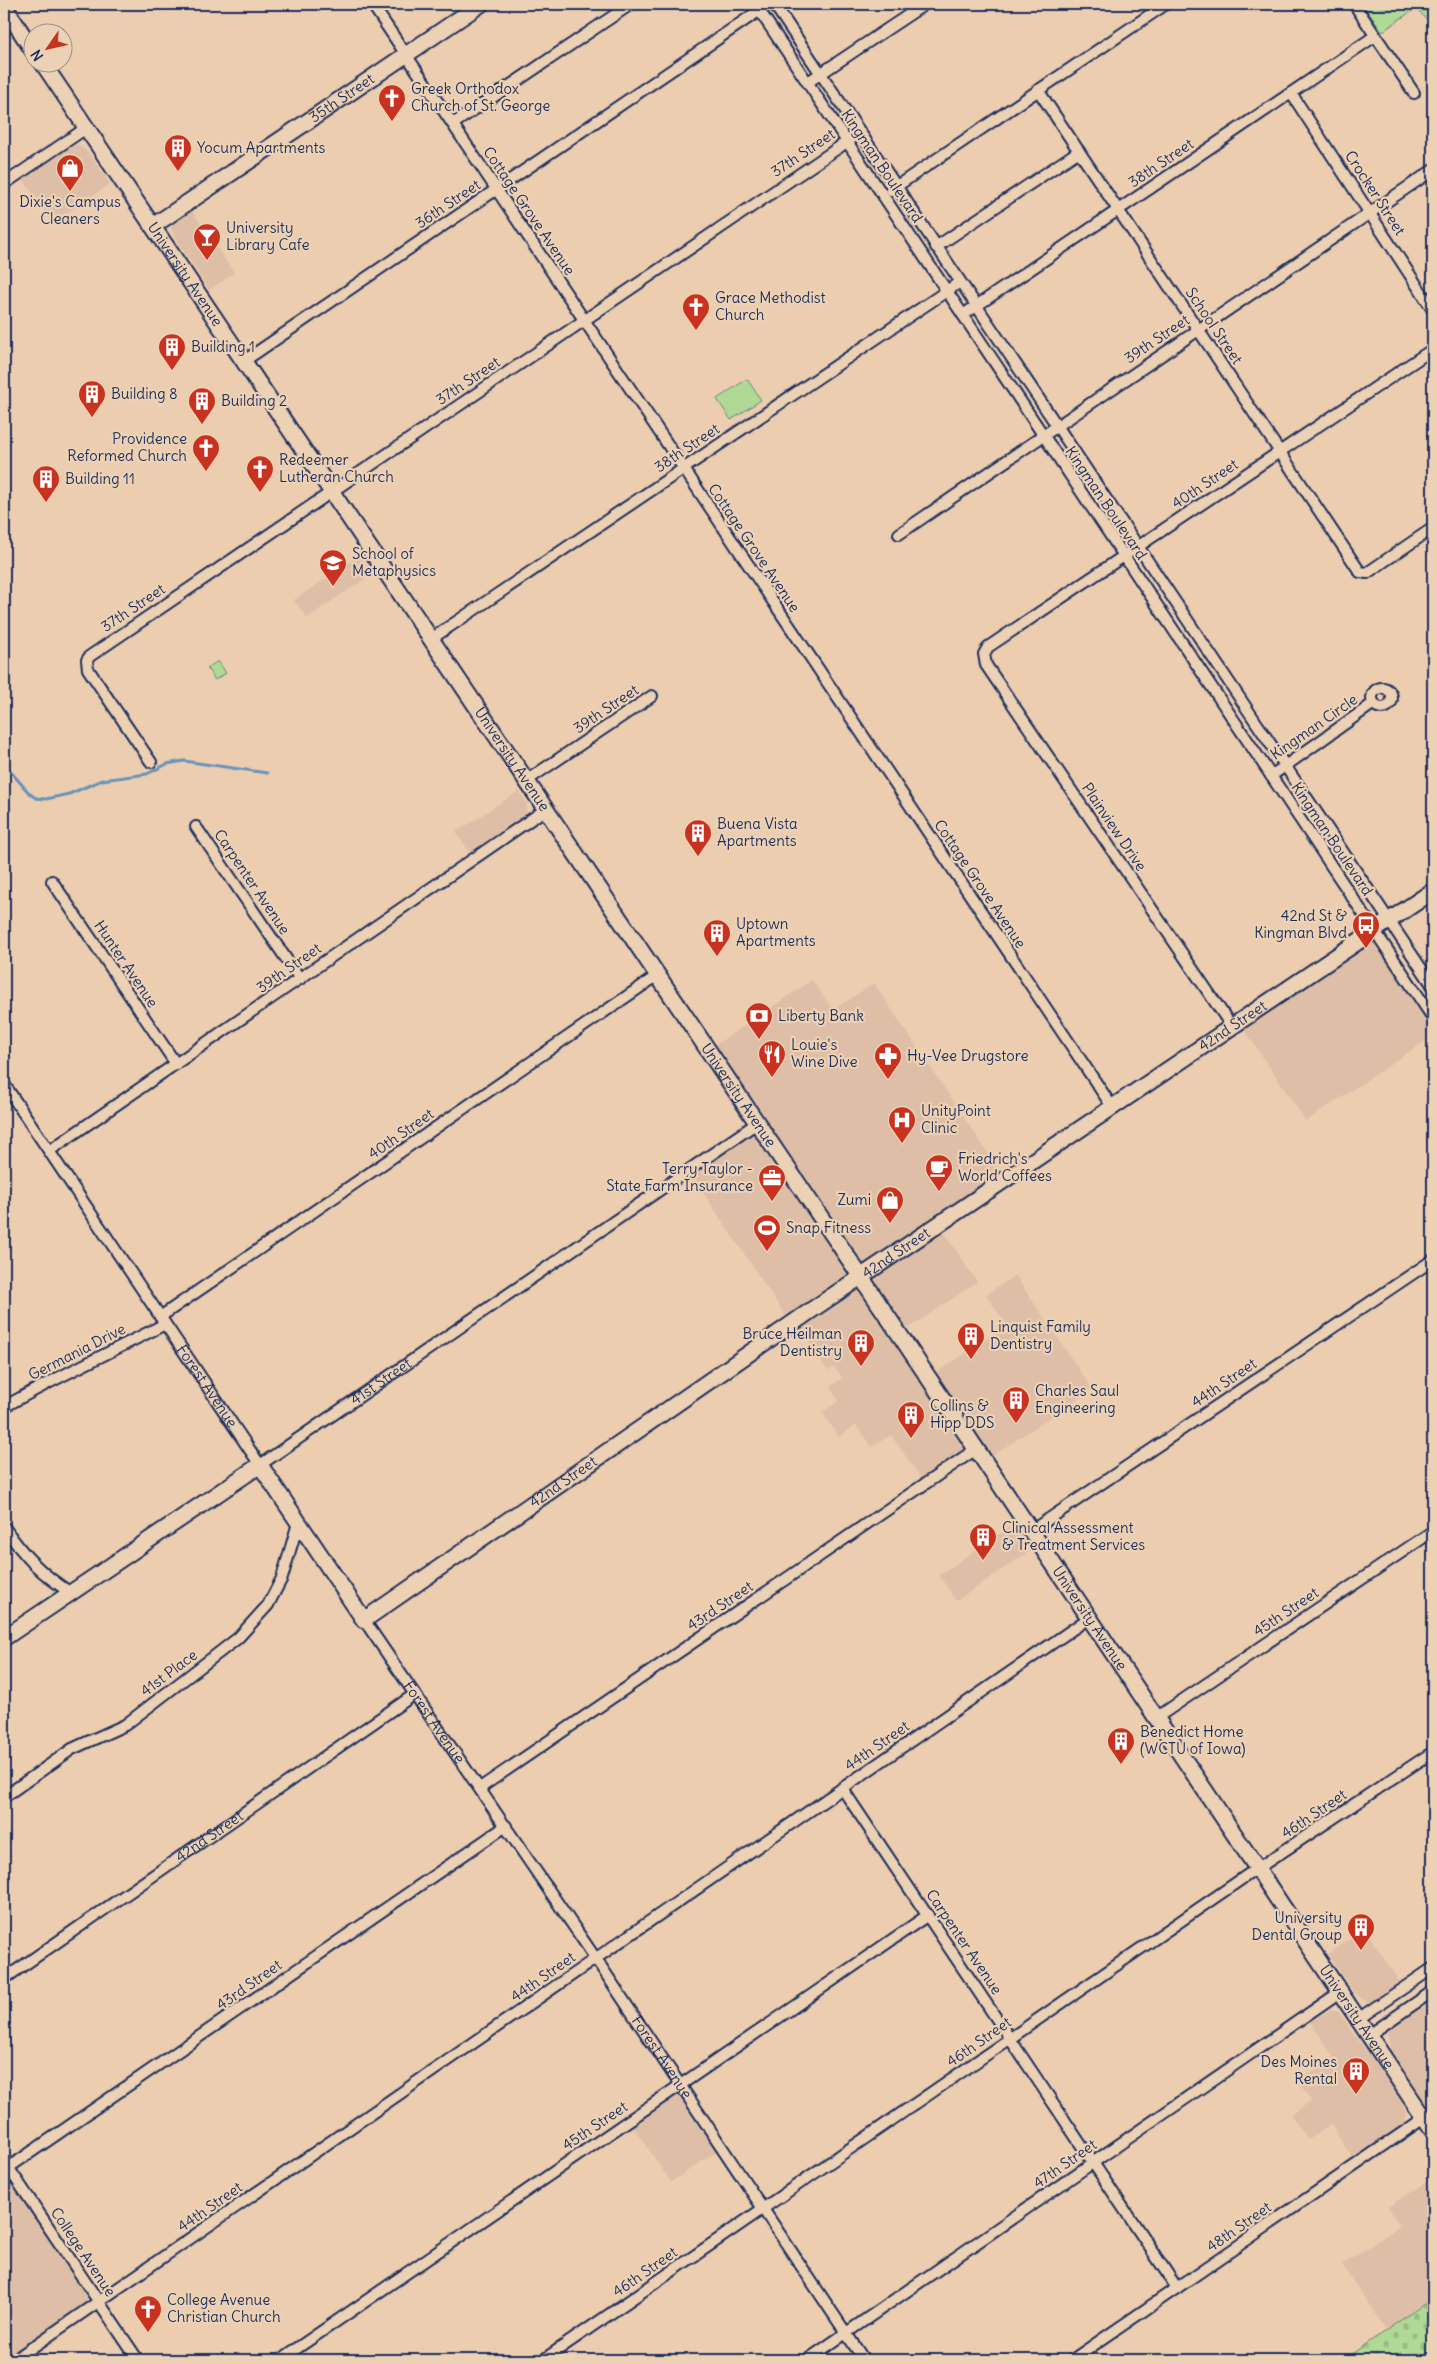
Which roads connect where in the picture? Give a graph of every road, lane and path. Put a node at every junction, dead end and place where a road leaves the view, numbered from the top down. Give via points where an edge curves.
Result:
1 (372, 4) edge
2 (481, 4) edge
3 (631, 4) edge
4 (769, 4) edge
5 (774, 4) edge
6 (925, 4) edge
7 (1166, 4) edge
8 (1354, 4) edge
9 (4, 6) edge
10 (758, 7) edge
11 (22, 33) edge
12 (1376, 36) junction
13 (406, 54) junction
14 (49, 72) edge
15 (821, 74) junction
16 (808, 82) junction
17 (1038, 90) junction
18 (1291, 92) junction
19 (1414, 93) dead end
20 (453, 124) junction
21 (86, 128) junction
22 (860, 133) junction
23 (847, 141) junction
24 (1079, 151) junction
25 (1433, 170) edge
26 (4, 184) edge
27 (896, 186) junction
28 (496, 189) junction
29 (883, 195) junction
30 (1118, 210) junction
31 (1370, 213) junction
32 (153, 226) junction
33 (936, 248) junction
34 (960, 282) junction
35 (947, 290) junction
36 (976, 306) junction
37 (1433, 310) edge
38 (963, 315) junction
39 (584, 320) junction
40 (1198, 330) junction
41 (1433, 349) edge
42 (244, 361) junction
43 (1058, 426) junction
44 (1043, 436) junction
45 (1280, 452) junction
46 (682, 469) junction
47 (332, 492) junction
48 (1433, 528) edge
49 (899, 534) dead end
50 (1139, 546) junction
51 (1124, 556) junction
52 (431, 639) junction
53 (993, 644) joint
54 (652, 696) dead end
55 (1374, 703) dead end
56 (151, 762) dead end
57 (1286, 766) junction
58 (1271, 776) junction
59 (526, 780) junction
60 (546, 809) junction
61 (196, 827) dead end
62 (52, 880) dead end
63 (1433, 891) edge
64 (1390, 921) junction
65 (1375, 931) junction
66 (658, 975) junction
67 (300, 978) junction
68 (1433, 986) edge
69 (1433, 1018) edge
70 (1232, 1027) junction
71 (176, 1064) junction
72 (4, 1084) edge
73 (1112, 1108) junction
74 (757, 1122) junction
75 (49, 1151) junction
76 (1433, 1260) edge
77 (861, 1277) junction
78 (162, 1321) junction
79 (4, 1407) edge
80 (976, 1449) junction
81 (260, 1466) junction
82 (298, 1523) junction
83 (4, 1526) edge
84 (1031, 1531) junction
85 (1433, 1531) edge
86 (71, 1593) junction
87 (1089, 1618) junction
88 (364, 1620) junction
89 (4, 1638) edge
90 (415, 1694) junction
91 (1156, 1718) junction
92 (1433, 1752) edge
93 (480, 1788) junction
94 (842, 1788) junction
95 (4, 1797) edge
96 (506, 1826) junction
97 (1258, 1869) junction
98 (928, 1916) junction
99 (596, 1959) junction
100 (1433, 1968) edge
101 (4, 1979) edge
102 (1340, 1992) junction
103 (1433, 1992) edge
104 (1358, 2019) junction
105 (1369, 2035) junction
106 (1010, 2039) junction
107 (680, 2086) junction
108 (1424, 2118) junction
109 (1433, 2131) edge
110 (1093, 2163) junction
111 (6, 2165) edge
112 (763, 2209) junction
113 (1177, 2288) junction
114 (99, 2302) junction
115 (846, 2333) junction
116 (14, 2360) edge
117 (138, 2360) edge
118 (280, 2360) edge
119 (543, 2360) edge
120 (806, 2360) edge
121 (864, 2360) edge
122 (1072, 2360) edge

1 - 13 street, Cottage Grove Avenue
2 - 13 main road, 35th Street
3 - 20 street
4 - 10 street, 36th Street
5 - 15 street, Kingman Boulevard
6 - 15 street
7 - 17 street
8 - 12 street
9 - 11 main road
10 - 16 street, Kingman Boulevard
10 - 28 street, 36th Street
12 - 18 street, 38th Street
12 - 19 street
13 - 20 street, Cottage Grove Avenue
13 - 32 main road, 35th Street
14 - 21 main road, University Avenue
15 - 16 street
15 - 22 street, Kingman Boulevard
16 - 23 street, Kingman Boulevard
17 - 24 street, School Street
17 - 27 street
18 - 30 street, 38th Street
18 - 31 street, Crocker Street
20 - 28 street, Cottage Grove Avenue
21 - 26 street
21 - 32 main road, University Avenue
22 - 23 street, 37th Street
22 - 27 street, Kingman Boulevard
23 - 29 street, Kingman Boulevard
23 - 39 street, 37th Street
24 - 30 street, School Street
24 - 33 street
25 - 31 street, 39th Street
27 - 29 street
27 - 33 street, Kingman Boulevard
28 - 39 street, Cottage Grove Avenue
28 - 42 street, 36th Street
29 - 35 street, Kingman Boulevard
30 - 36 street, 38th Street
30 - 40 street, School Street
31 - 37 street, Crocker Street
31 - 40 street, 39th Street
32 - 42 main road, University Avenue
33 - 34 street, Kingman Boulevard
34 - 35 street, 38th Street
34 - 36 street, Kingman Boulevard
35 - 38 street, Kingman Boulevard
35 - 46 street, 38th Street
36 - 38 street, 38th Street
36 - 43 street, Kingman Boulevard
38 - 44 street, Kingman Boulevard
39 - 46 street, Cottage Grove Avenue
39 - 47 street, 37th Street
40 - 43 street, 39th Street
40 - 45 street, School Street
41 - 45 street, 40th Street
42 - 47 main road, University Avenue
43 - 44 street, 39th Street
43 - 50 street, Kingman Boulevard
44 - 49 street, 39th Street
44 - 51 street, Kingman Boulevard
45 - 48 street, School Street via 1360,572 1367,574
45 - 50 street, 40th Street
46 - 52 street, 38th Street
46 - 73 street, Cottage Grove Avenue
47 - 52 main road, University Avenue
47 - 56 street, 37th Street via 87,660 88,669
50 - 51 street, 40th Street
50 - 57 street, Kingman Boulevard
51 - 53 street, 40th Street
51 - 58 street, Kingman Boulevard
52 - 59 main road, University Avenue
53 - 70 street, Plainview Drive via 984,654 986,666
54 - 59 street, 39th Street
55 - 57 street, Kingman Circle
57 - 58 street, Kingman Circle
57 - 64 street, Kingman Boulevard
58 - 65 street, Kingman Boulevard
59 - 60 main road, University Avenue
60 - 66 main road, University Avenue
60 - 67 street, 39th Street
61 - 67 street, Carpenter Avenue
62 - 71 street, Hunter Avenue
63 - 64 main road, 42nd Street
64 - 65 main road, 42nd Street
64 - 68 street, Kingman Boulevard
65 - 69 street, Kingman Boulevard
65 - 70 main road, 42nd Street
66 - 74 main road, University Avenue
66 - 78 street, 40th Street
67 - 71 street, 39th Street
70 - 73 main road, 42nd Street
71 - 75 street, 39th Street
72 - 75 street, Forest Avenue
73 - 77 main road, 42nd Street
74 - 77 main road, University Avenue
74 - 81 street, 41st Street
75 - 78 street, Forest Avenue
76 - 84 street, 44th Street
77 - 80 main road, University Avenue
77 - 88 main road, 42nd Street
78 - 79 street, Germania Drive via 93,1362 43,1384
78 - 81 street, Forest Avenue
80 - 84 main road, University Avenue
80 - 93 street, 43rd Street
81 - 82 main road, Forest Avenue
81 - 86 main road, 41st Street
82 - 88 main road, Forest Avenue
82 - 95 street, 41st Place via 282,1578 268,1605 238,1638 125,1725 72,1749
83 - 86 street via 33,1565
84 - 87 main road, University Avenue
85 - 91 street, 45th Street
86 - 89 main road, 41st Street
87 - 91 main road, University Avenue
87 - 94 street, 44th Street
88 - 90 street, Forest Avenue
90 - 93 street, Forest Avenue
90 - 101 street, 42nd Street
91 - 97 main road, University Avenue
92 - 97 street, 46th Street
93 - 96 street, Forest Avenue
94 - 98 street, Carpenter Avenue
94 - 99 street, 44th Street
96 - 99 street, Forest Avenue
96 - 111 street, 43rd Street
97 - 102 main road, University Avenue
97 - 106 street, 46th Street
98 - 106 street, Carpenter Avenue
98 - 107 street, 45th Street
99 - 107 street, Forest Avenue
99 - 114 street, 44th Street
100 - 104 street
102 - 104 main road, University Avenue
102 - 110 street, 47th Street
103 - 105 street
104 - 105 main road, University Avenue
105 - 108 main road, University Avenue
106 - 110 street, Carpenter Avenue
106 - 112 street, 46th Street
107 - 112 street, Forest Avenue
107 - 118 street, 45th Street
108 - 109 main road, University Avenue
108 - 113 street, 48th Street
110 - 113 street, Carpenter Avenue
110 - 115 street, 47th Street
111 - 114 street, College Avenue
112 - 115 street, Forest Avenue
112 - 119 street, 46th Street
113 - 122 street, 48th Street
114 - 116 street, 44th Street
114 - 117 street, College Avenue
115 - 120 street, 47th Street
115 - 121 street, Forest Avenue

